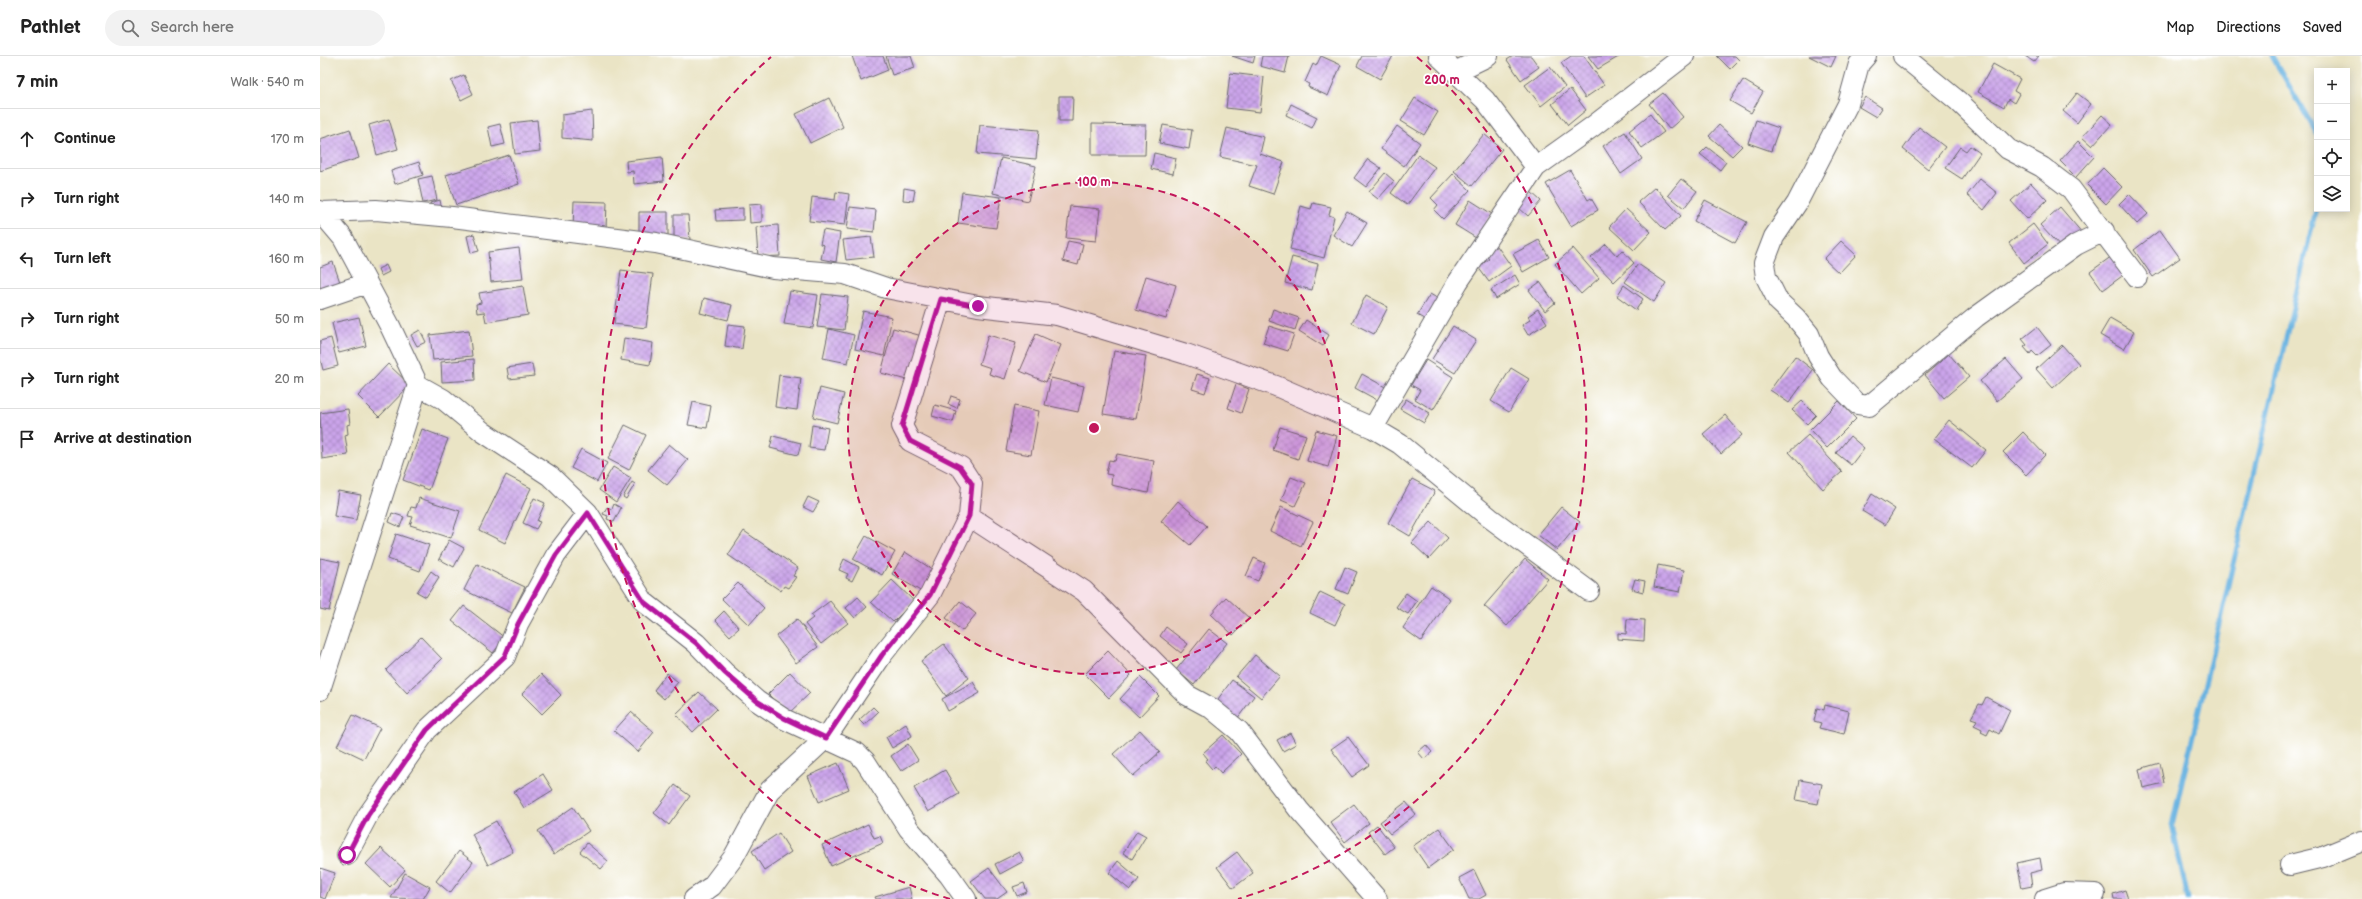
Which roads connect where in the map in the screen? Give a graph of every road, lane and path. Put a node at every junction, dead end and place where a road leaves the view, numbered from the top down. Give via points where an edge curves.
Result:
1 (1439, 56) edge
2 (1488, 56) edge
3 (1684, 56) edge
4 (1866, 56) edge
5 (1903, 56) edge
6 (1455, 72) junction
7 (1536, 167) junction
8 (321, 212) edge
9 (2104, 231) junction
10 (2137, 277) dead end
11 (367, 283) junction
12 (320, 299) edge
13 (941, 299) junction
14 (418, 385) junction
15 (1373, 428) junction
16 (588, 513) junction
17 (969, 516) junction
18 (1589, 591) dead end
19 (320, 690) edge
20 (826, 738) junction
21 (2362, 842) edge
22 (347, 855) dead end
23 (2290, 865) dead end
24 (2095, 894) dead end
25 (694, 899) edge
26 (966, 899) edge
27 (1377, 899) edge
28 (2045, 899) edge

1 - 6 street
2 - 6 street
3 - 7 street
4 - 9 street via 1859,64 1848,104 1797,203 1774,237 1764,263 1766,277 1778,301 1809,334 1818,356 1832,378 1857,404 1869,406 1976,317 2076,245
5 - 9 street via 1958,101 2008,148 2042,167 2071,189
6 - 7 street via 1485,100
7 - 15 street via 1458,282
8 - 11 street via 343,238
8 - 13 street via 376,210 429,214 656,243 773,268 845,274 886,288
9 - 10 street
11 - 12 street
11 - 14 street
13 - 15 street via 1057,315 1186,354 1276,386
13 - 17 street via 902,426 910,441 960,467 972,484
14 - 16 street via 443,399 483,432 550,476
14 - 19 street
15 - 18 street via 1400,444 1490,518
16 - 20 street via 644,602 696,643 757,701 784,718
16 - 22 street via 556,555 518,624 505,656 427,730 368,815
17 - 20 street via 930,595 882,655
17 - 27 street via 1084,591 1187,695 1211,708 1239,732 1299,810
20 - 25 street via 770,790 733,858 712,886
20 - 26 street via 857,753 865,761 909,829
21 - 23 street via 2323,857
24 - 28 street via 2064,893

